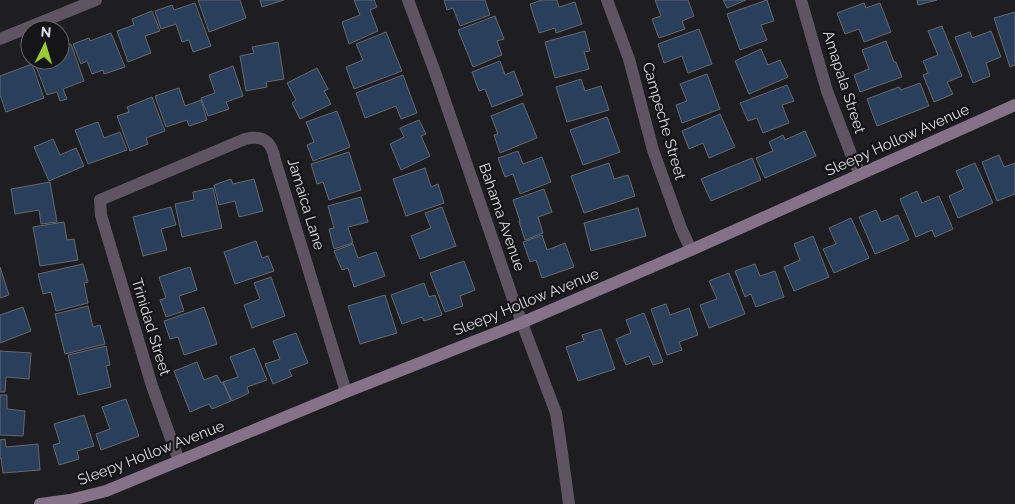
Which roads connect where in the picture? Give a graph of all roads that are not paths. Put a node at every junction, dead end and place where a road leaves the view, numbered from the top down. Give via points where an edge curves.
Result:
1 (96, 0) edge
2 (408, 0) edge
3 (607, 0) edge
4 (801, 0) edge
5 (0, 39) edge
6 (1015, 105) edge
7 (860, 174) junction
8 (100, 200) joint
9 (691, 250) junction
10 (521, 323) junction
11 (346, 392) junction
12 (179, 461) junction
13 (40, 504) edge
14 (568, 504) edge

1 - 5 street
2 - 10 street, Bahama Avenue
3 - 9 street, Campeche Street via 629,59 653,150
4 - 7 street, Amapala Street via 827,91
6 - 7 street, Sleepy Hollow Avenue
7 - 9 street, Sleepy Hollow Avenue
8 - 11 street, Jamaica Lane via 245,139 262,138 274,150
8 - 12 street, Trinidad Street via 101,215 152,386
9 - 10 street, Sleepy Hollow Avenue
10 - 11 street, Sleepy Hollow Avenue
10 - 14 street, Bahama Avenue via 556,413
11 - 12 street, Sleepy Hollow Avenue
12 - 13 street, Sleepy Hollow Avenue via 106,490

